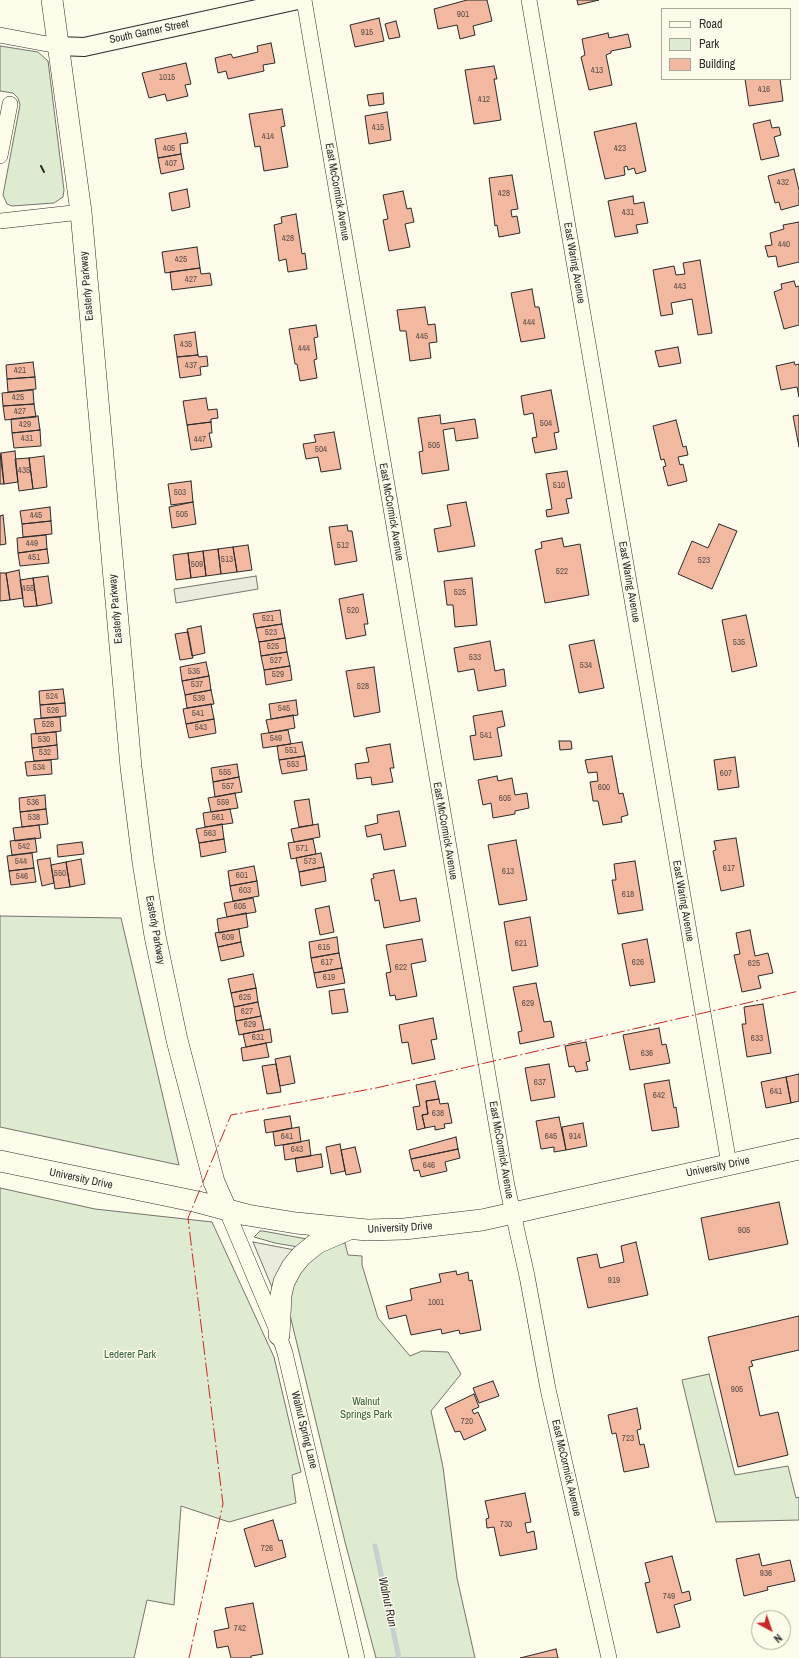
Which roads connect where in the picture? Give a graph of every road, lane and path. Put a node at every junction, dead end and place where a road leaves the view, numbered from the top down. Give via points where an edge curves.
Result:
1 (52, 0) edge
2 (298, 0) edge
3 (304, 0) edge
4 (529, 0) edge
5 (0, 35) edge
6 (58, 46) junction
7 (10, 104) dead end
8 (0, 156) edge
9 (80, 212) junction
10 (0, 221) edge
11 (799, 1149) edge
12 (0, 1161) edge
13 (729, 1164) junction
14 (226, 1209) junction
15 (512, 1214) junction
16 (350, 1229) junction
17 (279, 1335) junction
18 (357, 1658) edge
19 (609, 1658) edge

1 - 6 main road, Easterly Parkway
2 - 6 street, South Garner Street via 84,47
3 - 15 street, East McCormick Avenue
4 - 13 street, East Waring Avenue
5 - 6 street, South Garner Street
6 - 9 main road, Easterly Parkway
7 - 8 street
9 - 10 street
9 - 14 main road, Easterly Parkway via 130,767 143,862 177,1040 214,1182
11 - 13 main road, University Drive
12 - 14 main road, University Drive
13 - 15 main road, University Drive
14 - 16 main road, University Drive via 296,1223
14 - 17 street, Walnut Spring Lane
15 - 16 main road, University Drive via 444,1226
15 - 19 street, East McCormick Avenue via 527,1276 548,1389
16 - 17 main road via 317,1243 292,1267 281,1295
17 - 18 street, Walnut Spring Lane via 309,1447

